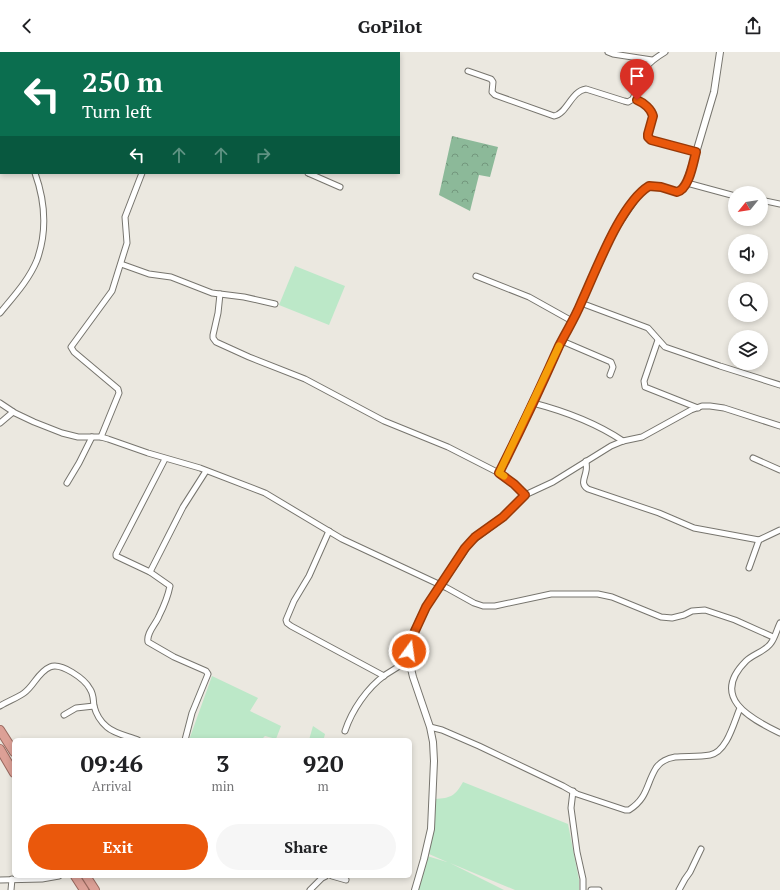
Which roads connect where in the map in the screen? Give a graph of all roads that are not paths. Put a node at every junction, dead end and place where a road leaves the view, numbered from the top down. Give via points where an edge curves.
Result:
1 (608, 52) edge
2 (665, 52) edge
3 (720, 52) edge
4 (652, 60) junction
5 (468, 71) dead end
6 (633, 99) junction
7 (696, 152) junction
8 (35, 174) edge
9 (142, 174) edge
10 (310, 174) edge
11 (687, 183) junction
12 (340, 187) dead end
13 (728, 194) edge
14 (768, 201) edge
15 (780, 204) edge
16 (121, 264) junction
17 (476, 276) dead end
18 (220, 294) junction
19 (582, 303) junction
20 (275, 304) dead end
21 (0, 313) edge
22 (572, 321) junction
23 (658, 340) junction
24 (562, 341) junction
25 (610, 375) dead end
26 (780, 385) edge
27 (0, 403) edge
28 (532, 403) junction
29 (698, 408) junction
30 (13, 412) junction
31 (0, 424) edge
32 (780, 426) edge
33 (92, 437) junction
34 (101, 437) junction
35 (623, 441) junction
36 (753, 458) dead end
37 (165, 459) junction
38 (586, 461) junction
39 (780, 470) edge
40 (206, 471) junction
41 (499, 473) junction
42 (66, 483) dead end
43 (525, 495) junction
44 (780, 530) edge
45 (329, 531) junction
46 (759, 540) junction
47 (749, 568) dead end
48 (150, 572) junction
49 (440, 586) junction
50 (780, 623) edge
51 (773, 637) junction
52 (409, 660) junction
53 (384, 676) junction
54 (0, 706) edge
55 (94, 706) junction
56 (740, 708) junction
57 (64, 715) dead end
58 (430, 727) junction
59 (0, 730) edge
60 (345, 731) dead end
61 (780, 733) edge
62 (132, 738) edge
63 (186, 738) edge
64 (0, 749) edge
65 (12, 749) edge
66 (11, 761) edge
67 (573, 791) junction
68 (702, 849) dead end
69 (42, 878) edge
70 (76, 878) edge
71 (87, 878) edge
72 (322, 878) edge
73 (339, 878) edge
74 (12, 879) junction
75 (0, 880) edge
76 (346, 880) dead end
77 (11, 890) edge
78 (84, 890) edge
79 (95, 890) edge
80 (310, 890) edge
81 (415, 890) edge
82 (583, 890) edge
83 (591, 890) edge
84 (599, 890) edge
85 (679, 890) edge

1 - 4 street
2 - 4 street
3 - 7 street via 714,92
4 - 6 street via 643,71
5 - 6 street via 491,79 492,92 495,95 554,116 559,114 582,89 628,102
6 - 7 street via 641,102 652,112 653,120 648,134 651,140
7 - 11 street
8 - 21 street via 43,208 41,246 29,276
9 - 16 street via 126,217 127,243
10 - 12 street
11 - 13 street
11 - 19 street via 677,192 649,186 638,195 610,238
14 - 15 street
16 - 18 street via 149,274 171,277
16 - 34 street via 112,291 70,347 118,389
17 - 22 street via 529,297
18 - 20 street
18 - 41 street via 212,335 216,342 305,379 384,421 448,447
19 - 22 street
19 - 23 street via 648,328
22 - 24 street
23 - 26 street via 692,357
23 - 29 street via 644,381 645,387
24 - 25 street via 611,362 613,367
24 - 28 street
27 - 30 street
28 - 35 street via 575,417
28 - 41 street
29 - 32 street via 724,408
29 - 35 street via 642,437
30 - 31 street
30 - 33 street via 62,433
33 - 34 street
33 - 42 street
34 - 37 street
35 - 38 street
36 - 39 street
37 - 40 street
37 - 48 street via 116,554
38 - 43 street via 553,482
38 - 46 street via 583,482 585,488 659,512 694,528
40 - 45 street via 265,493
40 - 48 street via 179,514
41 - 43 street
43 - 49 street via 503,517 470,542
44 - 46 street
45 - 49 street via 342,540
45 - 53 street via 309,576 294,601 287,623
46 - 47 street
48 - 63 street via 170,586 159,617 148,636 148,642 208,674 192,713
49 - 51 street via 483,606 495,606 551,594 598,594 662,617 672,618 692,611 705,610 736,620
49 - 52 street via 419,621 411,642
50 - 51 street
51 - 56 street via 771,643 751,656 734,676 732,695
52 - 53 street
52 - 58 street
53 - 60 street via 356,708
54 - 55 street via 24,692 45,669 52,666 60,666 70,671 88,685 94,698
55 - 57 street via 76,708
55 - 62 street via 107,727
56 - 61 street via 749,716
56 - 67 street via 726,742 717,752 711,755 669,758 660,763 642,798 629,810 585,798
58 - 67 street via 479,746
58 - 81 street via 434,761 431,829
59 - 65 highway
64 - 66 highway
67 - 82 street via 571,808
68 - 85 street
69 - 74 street
70 - 78 highway
71 - 79 highway
72 - 80 street
73 - 76 street
74 - 75 street
74 - 77 street
83 - 84 street

